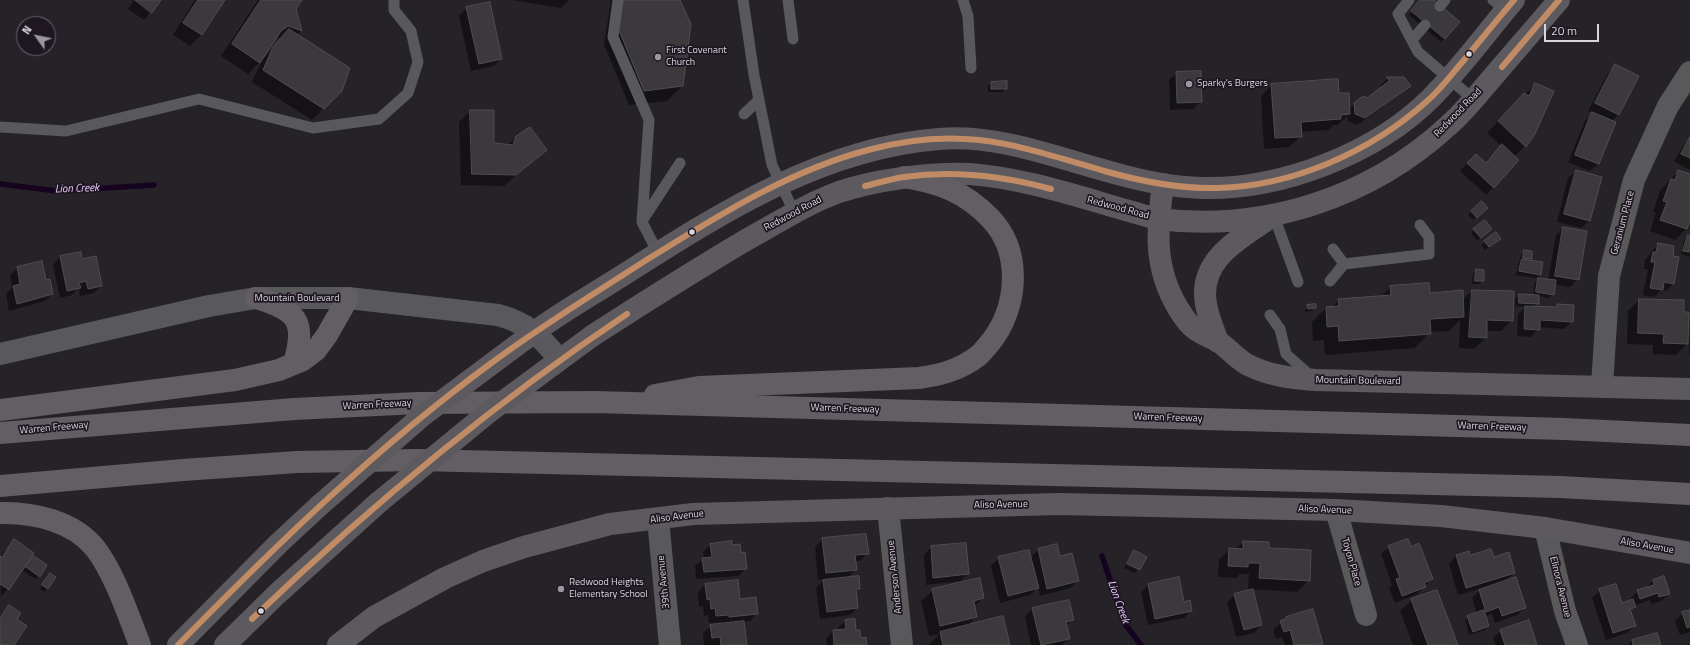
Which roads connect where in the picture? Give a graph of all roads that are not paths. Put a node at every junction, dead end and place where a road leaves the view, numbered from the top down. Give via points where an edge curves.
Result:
1 (384, 0) edge
2 (618, 0) edge
3 (743, 0) edge
4 (788, 0) edge
5 (963, 0) edge
6 (1409, 0) edge
7 (1559, 0) edge
8 (1504, 3) edge
9 (394, 5) edge
10 (1425, 25) dead end
11 (793, 39) dead end
12 (1412, 40) junction
13 (971, 68) dead end
14 (1690, 72) edge
15 (1449, 78) junction
16 (1473, 99) junction
17 (760, 100) junction
18 (744, 114) dead end
19 (0, 127) edge
20 (680, 163) dead end
21 (904, 177) junction
22 (781, 184) junction
23 (1163, 184) junction
24 (794, 212) junction
25 (1274, 216) junction
26 (1158, 218) junction
27 (642, 222) junction
28 (1420, 225) dead end
29 (1333, 249) dead end
30 (658, 253) junction
31 (1344, 264) junction
32 (1330, 281) dead end
33 (1298, 282) dead end
34 (256, 298) junction
35 (348, 298) junction
36 (1270, 315) dead end
37 (534, 337) junction
38 (1218, 342) junction
39 (0, 354) edge
40 (559, 359) junction
41 (294, 363) junction
42 (1315, 380) junction
43 (1602, 386) junction
44 (1690, 389) edge
45 (595, 402) junction
46 (0, 410) edge
47 (0, 433) edge
48 (1690, 435) edge
49 (0, 486) edge
50 (1690, 494) edge
51 (888, 508) junction
52 (1336, 510) junction
53 (0, 513) edge
54 (658, 519) junction
55 (1545, 528) junction
56 (1690, 553) edge
57 (1366, 615) dead end
58 (140, 645) edge
59 (178, 645) edge
60 (225, 645) edge
61 (338, 645) edge
62 (670, 645) edge
63 (902, 645) edge
64 (1577, 645) edge

1 - 9 lane
2 - 27 lane via 613,37 649,120
3 - 17 lane
4 - 11 lane
5 - 13 lane via 968,16
6 - 12 lane via 1398,14
7 - 16 main road, Redwood Road
8 - 15 main road
9 - 19 lane via 411,30 418,62 408,93 379,119 313,128 199,100 66,130
10 - 12 lane
12 - 15 lane via 1418,52
14 - 43 street, Geranium Place via 1668,106 1634,180 1609,276
15 - 16 lane
15 - 23 main road via 1431,99 1388,133 1319,167 1279,179 1234,187 1204,188
16 - 25 main road, Redwood Road via 1450,125 1427,144 1377,177 1320,204
17 - 18 lane
17 - 22 lane via 772,165
20 - 27 lane
21 - 24 main road, Redwood Road via 841,192 812,202
21 - 26 main road, Redwood Road via 969,174 1003,178 1031,183
21 - 45 highway via 932,182 962,195 991,219 1001,232 1008,249 1014,284 1011,305 1004,322 979,356 942,374 919,378 699,387 632,399
22 - 23 main road via 830,162 868,150 904,142 977,138
22 - 24 lane
22 - 30 main road
23 - 26 main road, Mountain Boulevard
24 - 40 main road, Redwood Road, bridge via 682,278
25 - 26 main road, Redwood Road via 1233,221 1180,221
25 - 33 lane
25 - 38 main road via 1224,251 1207,277 1206,304
26 - 38 main road, Mountain Boulevard via 1160,259 1174,300 1194,329
27 - 30 lane
28 - 31 lane via 1428,237 1429,254
29 - 31 lane
30 - 37 main road
31 - 32 lane
34 - 35 street, Mountain Boulevard
34 - 39 street, Mountain Boulevard via 209,306
34 - 41 highway via 290,312 296,322 299,333
35 - 37 street, Mountain Boulevard via 498,315 516,320
35 - 41 highway via 316,350
36 - 42 lane via 1280,329 1286,354
37 - 40 street, Mountain Boulevard
37 - 59 main road, bridge via 422,416 320,505
38 - 42 main road, Mountain Boulevard via 1259,370 1283,378
40 - 60 main road, Redwood Road, bridge via 489,412 379,502
41 - 46 highway via 279,370 235,380
42 - 43 main road, Mountain Boulevard
43 - 44 main road, Mountain Boulevard
45 - 47 highway, Warren Freeway via 418,403 294,409
45 - 48 highway, Warren Freeway via 1564,429
49 - 50 highway via 297,462 418,460 1560,487
51 - 52 main road, Aliso Avenue via 1059,504
51 - 54 main road, Aliso Avenue via 694,514
51 - 63 street, Anderson Avenue
52 - 55 main road, Aliso Avenue via 1441,516
52 - 57 street, Toyon Place
53 - 58 highway via 21,513 53,520 94,547 118,590
54 - 61 main road, Aliso Avenue via 610,524 567,534 483,561 445,578 374,617
54 - 62 street, 39th Avenue
55 - 56 main road, Aliso Avenue
55 - 64 street, Elinora Avenue via 1565,611

